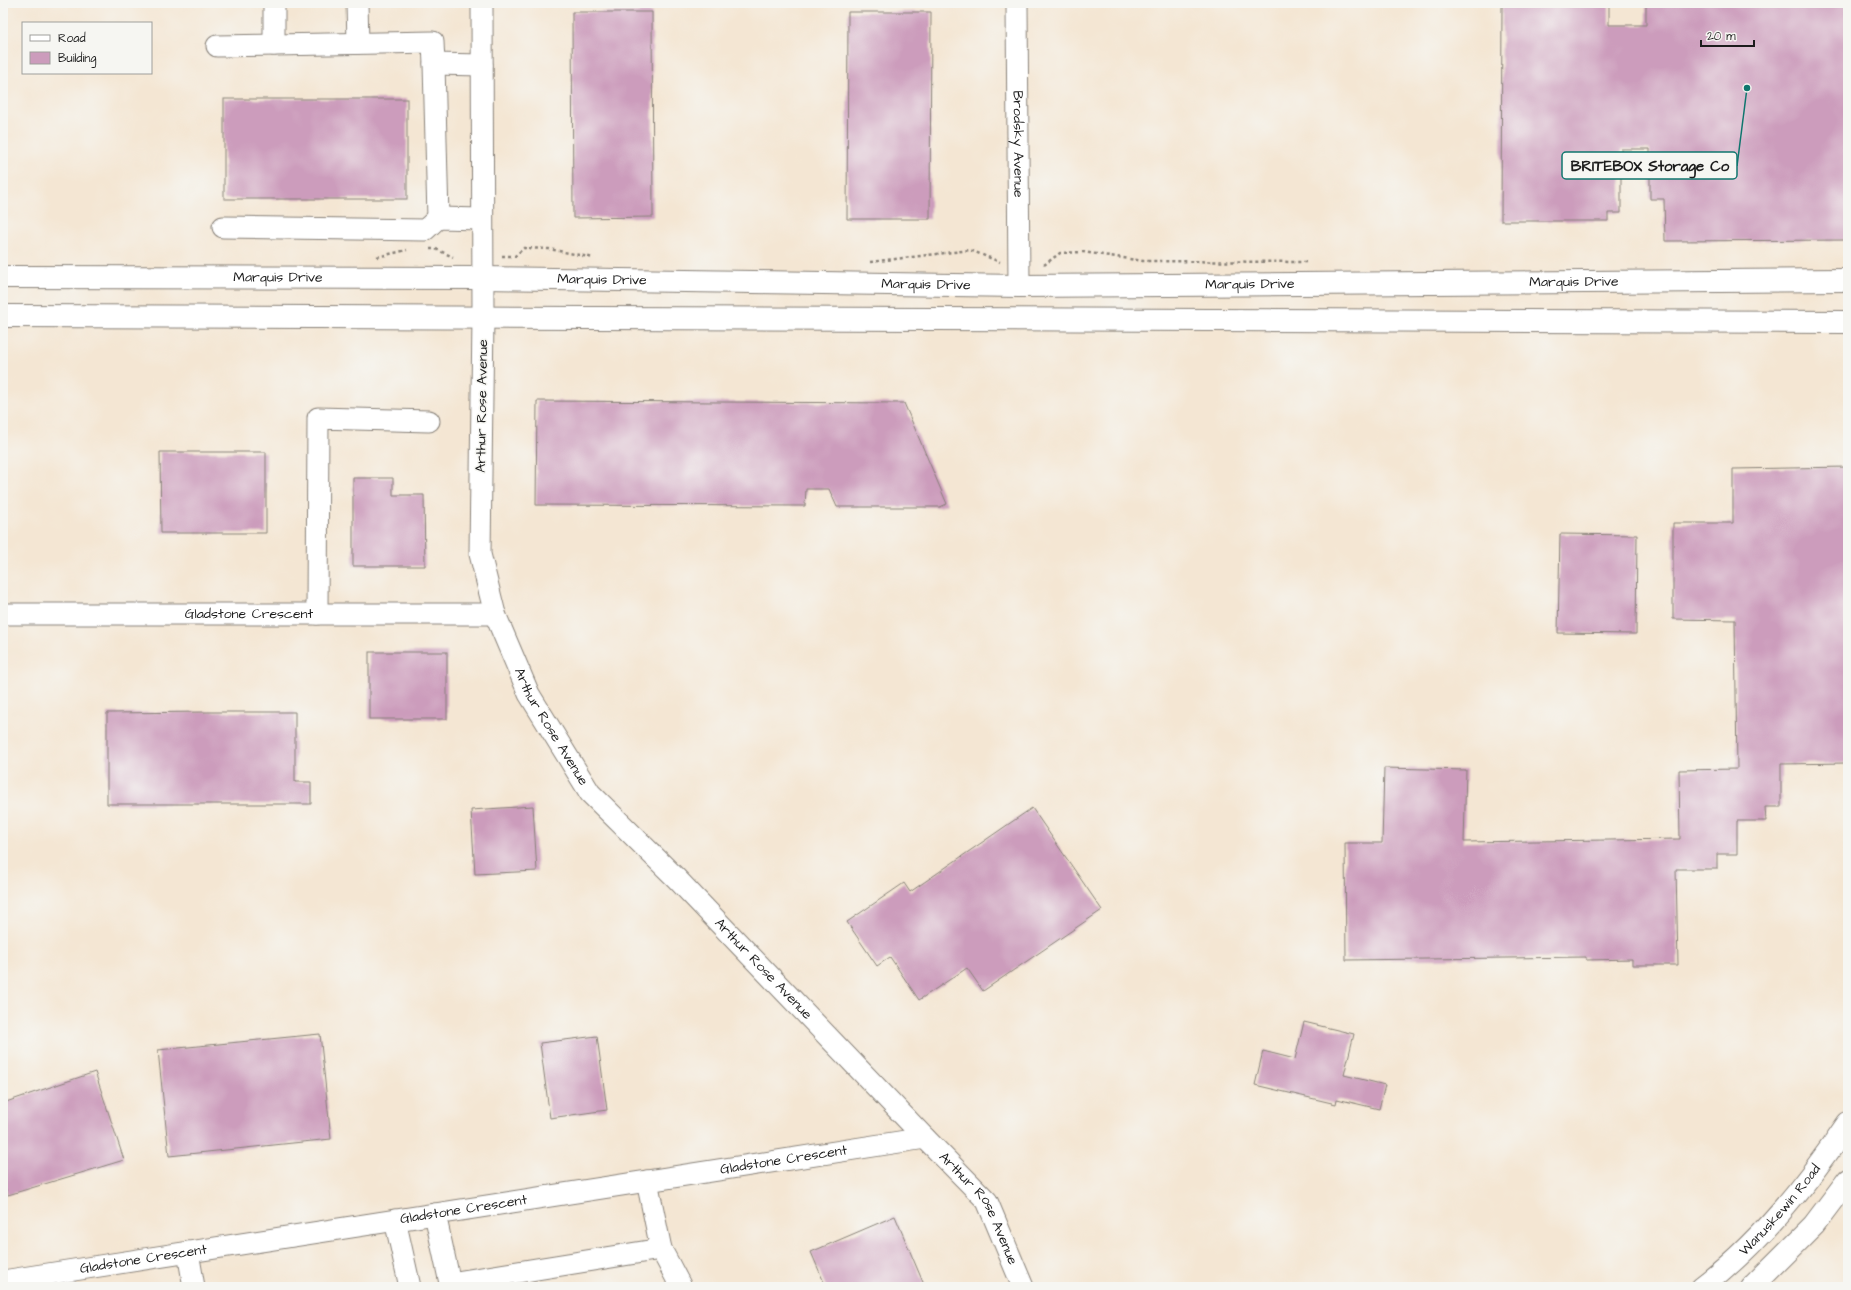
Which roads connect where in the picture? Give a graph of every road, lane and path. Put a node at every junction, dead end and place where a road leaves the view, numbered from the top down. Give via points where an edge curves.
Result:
1 (274, 3) edge
2 (357, 3) edge
3 (482, 3) edge
4 (1017, 3) edge
5 (358, 43) junction
6 (274, 45) junction
7 (217, 46) dead end
8 (434, 64) junction
9 (482, 65) junction
10 (438, 218) junction
11 (482, 219) junction
12 (223, 227) dead end
13 (423, 249) dead end
14 (408, 250) dead end
15 (483, 256) junction
16 (372, 258) dead end
17 (600, 260) dead end
18 (869, 262) dead end
19 (1309, 262) dead end
20 (3, 277) edge
21 (1019, 277) junction
22 (483, 278) junction
23 (1848, 280) edge
24 (3, 316) edge
25 (483, 317) junction
26 (1802, 321) junction
27 (1848, 322) edge
28 (1848, 334) edge
29 (430, 421) dead end
30 (3, 614) edge
31 (317, 614) junction
32 (495, 614) junction
33 (1848, 1123) edge
34 (925, 1138) junction
35 (1848, 1180) edge
36 (647, 1181) junction
37 (435, 1214) junction
38 (395, 1220) junction
39 (661, 1249) junction
40 (188, 1252) junction
41 (3, 1281) edge
42 (194, 1287) edge
43 (410, 1287) edge
44 (681, 1287) edge
45 (1022, 1287) edge
46 (1702, 1287) edge
47 (1752, 1287) edge

1 - 6 street
2 - 5 street
3 - 9 street, Arthur Rose Avenue
4 - 21 street, Brodsky Avenue
5 - 6 street
5 - 8 street via 433,42
6 - 7 street
8 - 9 street
8 - 10 street
9 - 11 street, Arthur Rose Avenue
10 - 11 street
10 - 12 street via 425,230
11 - 15 street, Arthur Rose Avenue
13 - 15 path via 436,249 453,257
14 - 16 path
15 - 17 path via 515,256 524,248 549,249
15 - 22 street, Arthur Rose Avenue
18 - 21 path via 970,250
19 - 21 path via 1143,261 1083,252 1060,253 1045,265
20 - 22 main road, Marquis Drive
21 - 22 main road, Marquis Drive
21 - 23 main road, Marquis Drive
22 - 25 street, Arthur Rose Avenue
24 - 25 main road
25 - 26 main road
25 - 32 street, Arthur Rose Avenue via 480,554
26 - 27 main road
26 - 28 main road
29 - 31 street via 318,418
30 - 31 street, Gladstone Crescent
31 - 32 street, Gladstone Crescent
32 - 34 street, Arthur Rose Avenue via 529,694 590,793 791,997
33 - 46 main road, Wanuskewin Road via 1825,1158 1788,1205 1745,1249
34 - 36 street, Gladstone Crescent
34 - 45 street, Arthur Rose Avenue via 988,1201
35 - 47 main road via 1814,1225
36 - 37 street, Gladstone Crescent
36 - 39 street
37 - 38 street, Gladstone Crescent
37 - 39 street via 450,1283
38 - 40 street, Gladstone Crescent
38 - 43 street
39 - 44 street
40 - 41 street, Gladstone Crescent
40 - 42 street

